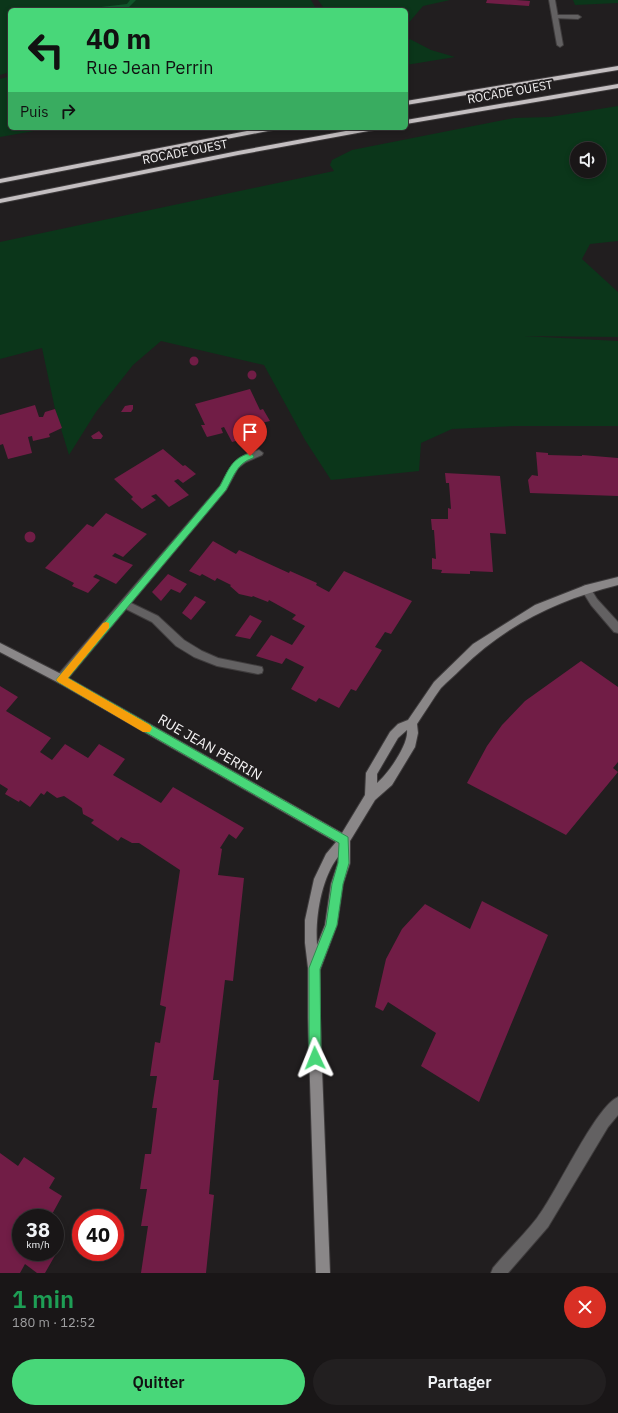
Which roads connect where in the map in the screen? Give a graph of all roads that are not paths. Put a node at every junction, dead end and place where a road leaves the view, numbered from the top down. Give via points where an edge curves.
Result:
1 (552, 0) edge
2 (555, 17) junction
3 (578, 17) dead end
4 (560, 45) dead end
5 (618, 68) edge
6 (618, 86) edge
7 (408, 103) edge
8 (408, 122) edge
9 (263, 130) edge
10 (363, 130) edge
11 (0, 181) edge
12 (0, 202) edge
13 (259, 453) dead end
14 (618, 581) edge
15 (586, 589) junction
16 (124, 604) junction
17 (618, 629) edge
18 (0, 647) edge
19 (258, 670) dead end
20 (61, 680) junction
21 (412, 723) junction
22 (371, 796) junction
23 (344, 840) junction
24 (314, 968) junction
25 (618, 1104) edge
26 (323, 1273) edge
27 (498, 1273) edge

1 - 2 street
2 - 3 street
2 - 4 street
5 - 7 highway, ROCADE OUEST
6 - 8 highway, ROCADE OUEST
9 - 11 highway, ROCADE OUEST
10 - 12 highway, ROCADE OUEST
13 - 16 street via 242,458 236,464 223,488
14 - 15 street
15 - 17 street
15 - 21 street via 517,620 477,647 438,685
16 - 19 street via 155,619 180,643 198,654 217,662
16 - 20 street
18 - 20 street, RUE JEAN PERRIN
20 - 23 street, RUE JEAN PERRIN
21 - 22 street via 410,744 388,781
21 - 22 street via 402,727 394,735 379,760 372,773
22 - 23 street
23 - 24 street via 344,863 337,884 331,925 325,946
23 - 24 street via 330,858 318,886 311,920
24 - 26 street
25 - 27 street via 603,1122 543,1222

